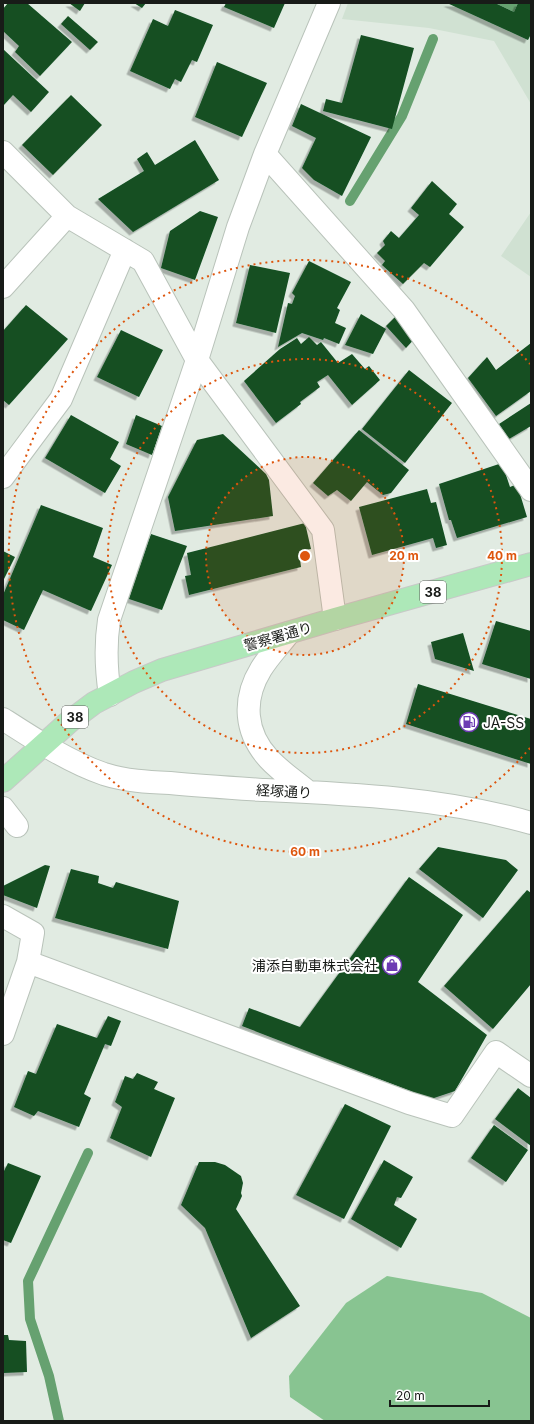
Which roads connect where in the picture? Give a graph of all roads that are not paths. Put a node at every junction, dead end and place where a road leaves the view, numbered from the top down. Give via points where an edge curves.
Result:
1 (329, 3) edge
2 (3, 152) edge
3 (265, 154) junction
4 (67, 216) junction
5 (125, 250) junction
6 (3, 287) edge
7 (197, 360) junction
8 (3, 478) edge
9 (531, 490) edge
10 (531, 564) edge
11 (335, 619) junction
12 (289, 633) junction
13 (110, 695) junction
14 (3, 719) edge
15 (43, 744) junction
16 (3, 781) edge
17 (307, 792) junction
18 (3, 808) edge
19 (531, 822) edge
20 (17, 826) dead end
21 (3, 916) edge
22 (28, 962) junction
23 (3, 1034) edge
24 (531, 1076) edge

1 - 3 street
2 - 4 street
3 - 7 street via 238,227
3 - 9 street via 404,310
4 - 5 street
4 - 6 street
5 - 7 street via 143,260
5 - 8 street via 61,399
7 - 11 street via 323,530
7 - 13 street via 109,620 106,671
10 - 11 main road, 警察署通り / 38
11 - 12 main road, 警察署通り / 38
12 - 13 main road, 警察署通り / 38 via 162,670
12 - 17 street via 261,669 253,685 248,702 249,723 257,743 270,759
13 - 15 main road, 警察署通り / 38 via 94,703
14 - 15 street, 経塚通り
15 - 16 main road, 38
15 - 17 street, 経塚通り via 99,772 125,779 222,788
17 - 19 street, 経塚通り via 434,802
18 - 20 street
21 - 22 street via 33,933
22 - 23 street
22 - 24 street via 409,1103 452,1116 496,1052

